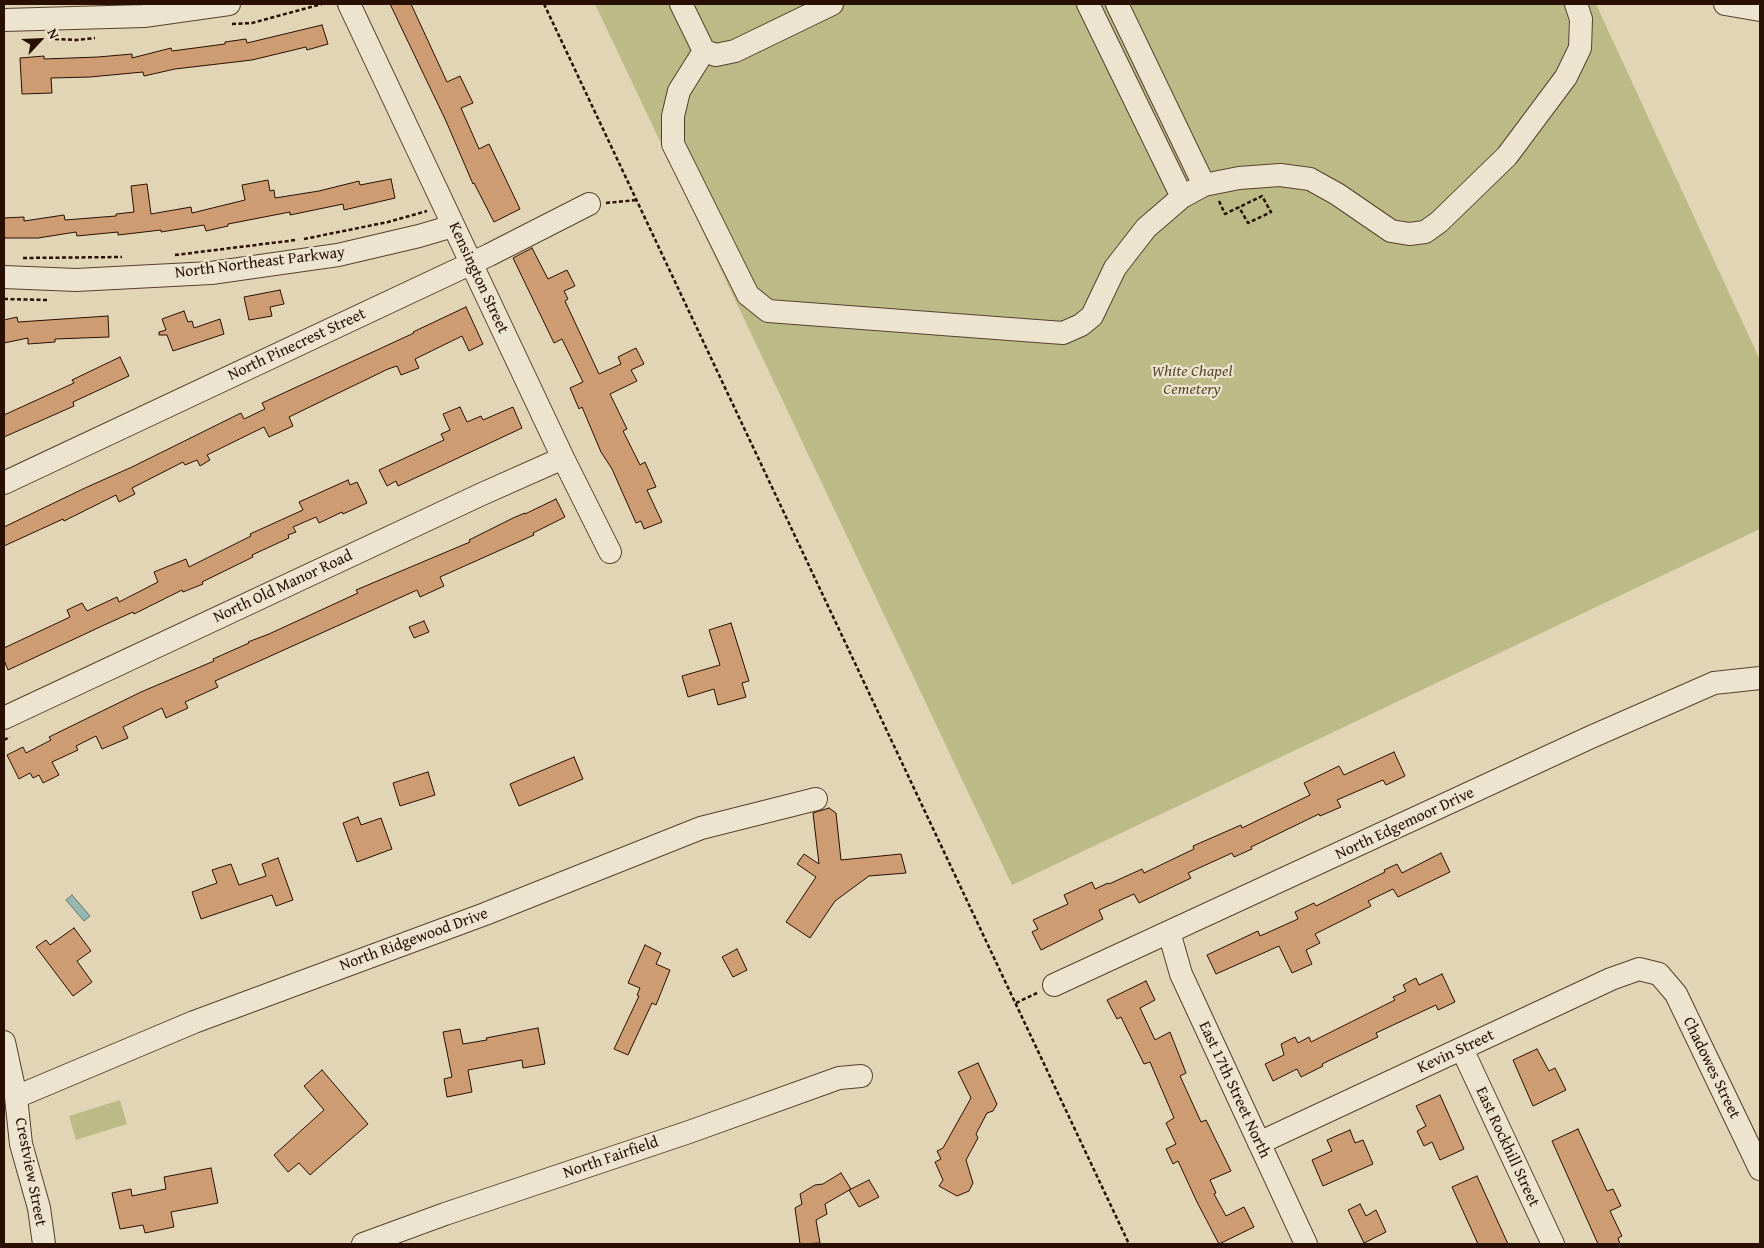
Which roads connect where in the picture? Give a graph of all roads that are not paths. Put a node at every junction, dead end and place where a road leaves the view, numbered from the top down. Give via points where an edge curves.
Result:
1 (229, 4) edge
2 (349, 4) edge
3 (681, 4) edge
4 (832, 4) edge
5 (1088, 4) edge
6 (1117, 4) edge
7 (1576, 4) edge
8 (1725, 4) edge
9 (1760, 10) edge
10 (4, 20) edge
11 (704, 51) junction
12 (1207, 185) junction
13 (1182, 197) junction
14 (589, 204) road end
15 (453, 226) junction
16 (470, 263) junction
17 (9, 268) edge
18 (563, 458) junction
19 (4, 483) edge
20 (610, 552) dead end
21 (1760, 678) edge
22 (4, 718) edge
23 (816, 799) dead end
24 (1169, 932) junction
25 (1655, 972) joint
26 (1054, 985) road end
27 (4, 1042) edge
28 (1462, 1050) junction
29 (861, 1076) dead end
30 (16, 1097) junction
31 (1260, 1144) junction
32 (1760, 1169) edge
33 (44, 1244) edge
34 (363, 1244) edge
35 (1306, 1244) edge
36 (1553, 1244) edge

1 - 10 street via 144,16
2 - 15 street, Kensington Street
3 - 11 street
4 - 11 street via 735,51 716,55
5 - 13 street
6 - 12 street
7 - 12 street via 1581,19 1580,48 1566,77 1506,156 1440,222 1425,232 1408,234 1391,230 1310,180 1280,175 1239,178
8 - 9 street
11 - 13 street via 679,91 673,116 673,144 748,295 768,310 1063,333 1092,316 1115,268 1146,228
12 - 13 street
14 - 16 street, North Pinecrest Street
15 - 16 street, Kensington Street
15 - 17 street, North Northeast Parkway via 338,254 211,273 76,280
16 - 18 street, Kensington Street
16 - 19 street, North Pinecrest Street
18 - 20 street, Kensington Street
18 - 22 street, North Old Manor Road
21 - 24 street, North Edgemoor Drive via 1714,683
23 - 30 street, North Ridgewood Drive via 701,828 485,914 194,1022
24 - 26 street, North Edgemoor Drive
24 - 31 street, East 17th Street North via 1181,974
25 - 28 street, Kevin Street via 1640,969 1611,979
25 - 32 street, Chadowes Street via 1676,994
27 - 30 street, Crestview Street
28 - 31 street, Kevin Street
28 - 36 street, East Rockhill Street
29 - 34 street, North Fairfield via 839,1078
30 - 33 street, Crestview Street via 22,1144 39,1208
31 - 35 street, East 17th Street North

